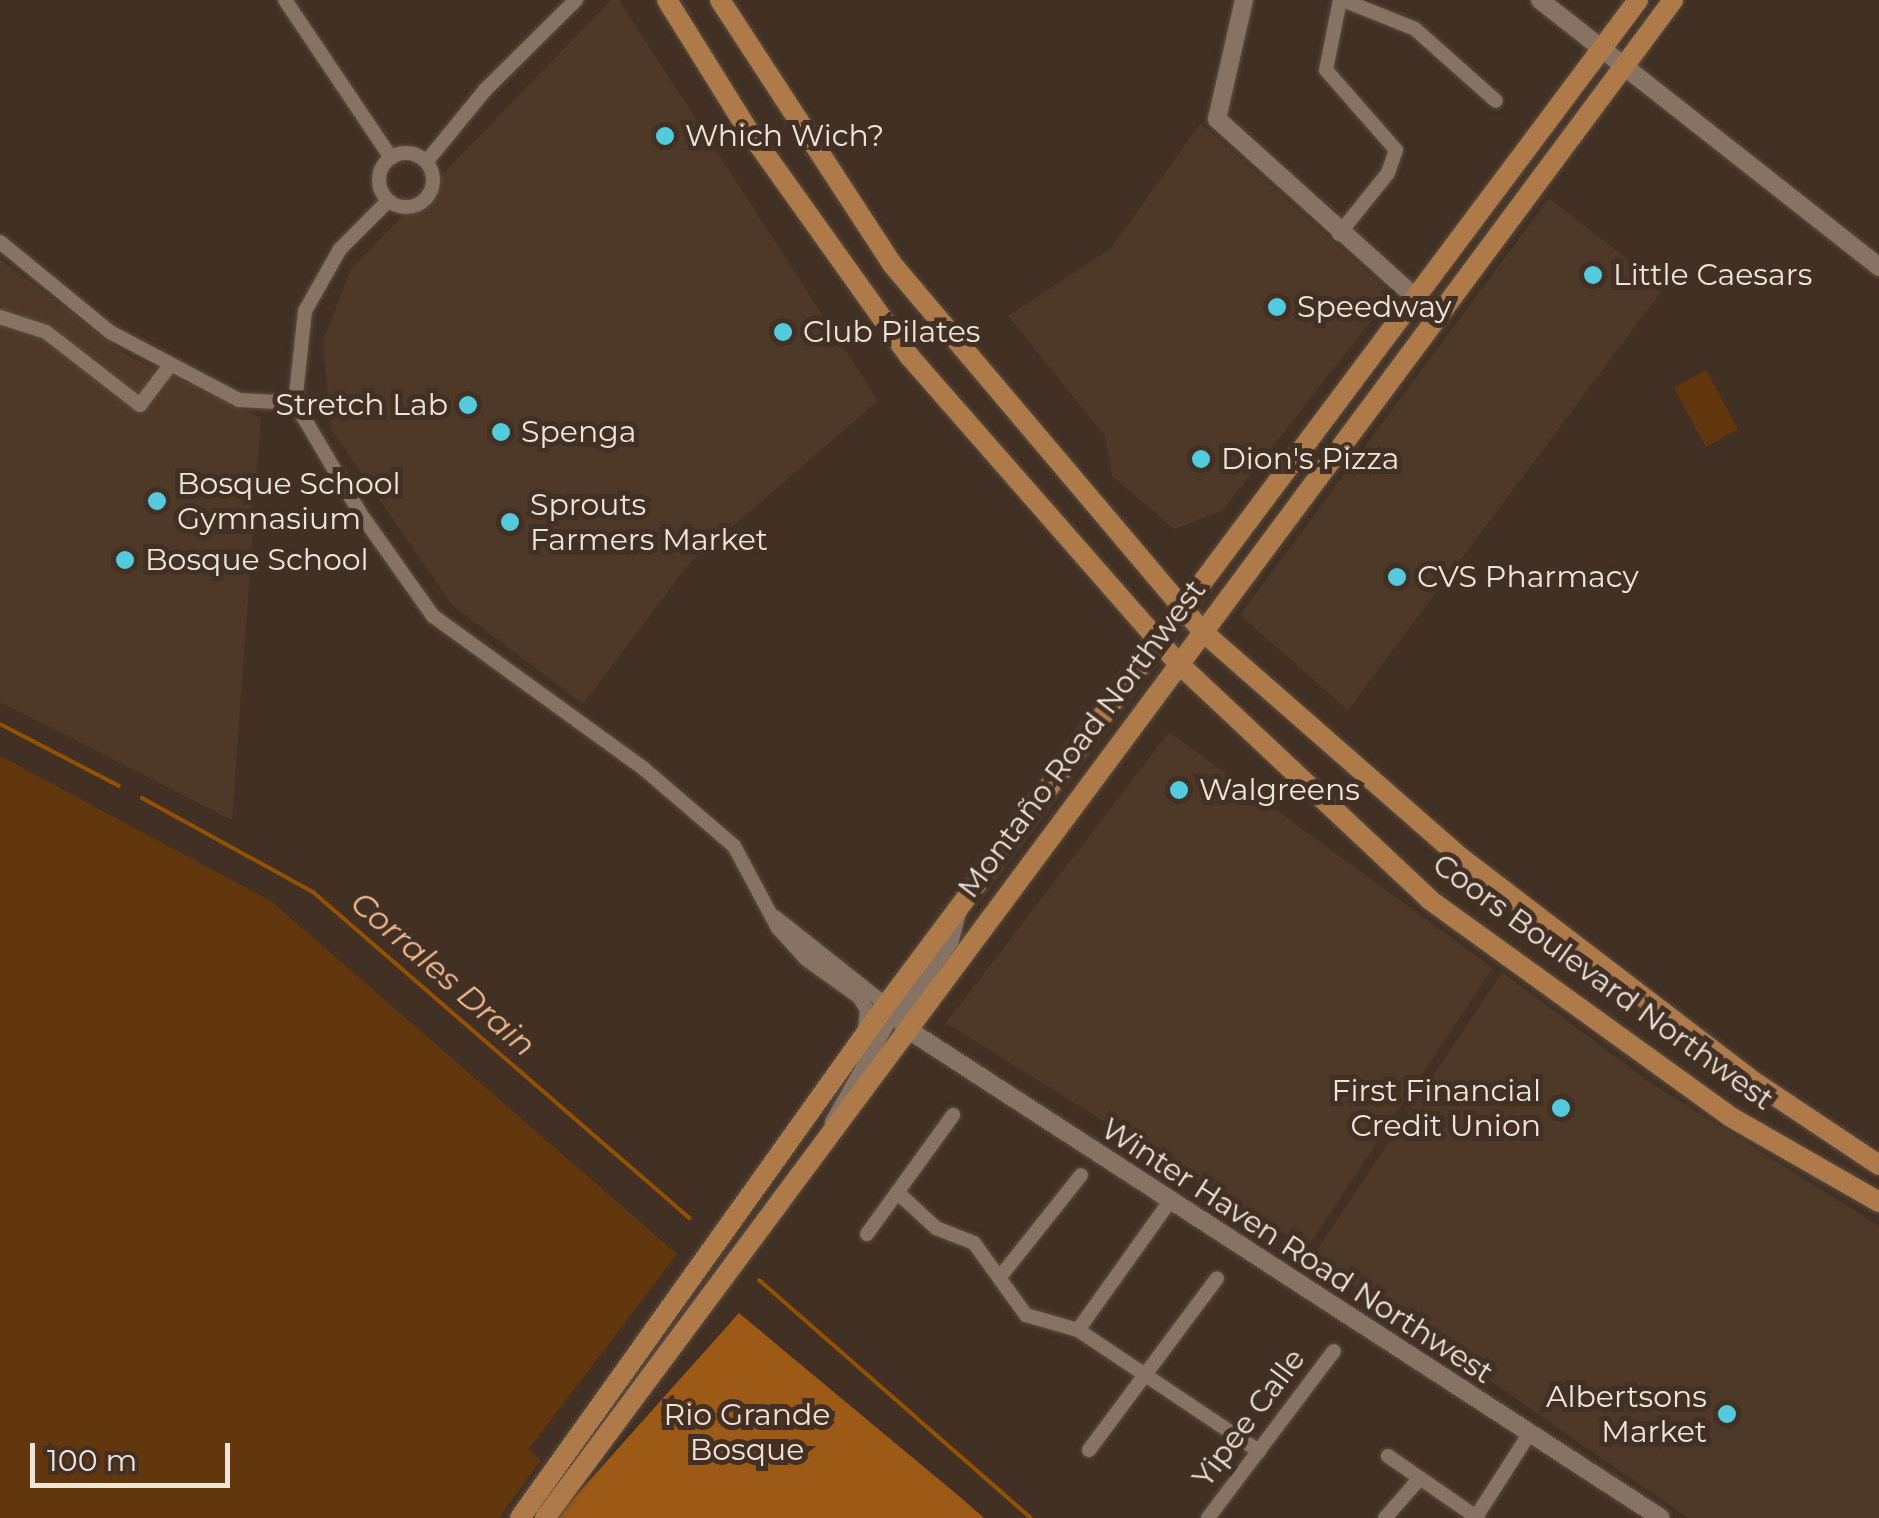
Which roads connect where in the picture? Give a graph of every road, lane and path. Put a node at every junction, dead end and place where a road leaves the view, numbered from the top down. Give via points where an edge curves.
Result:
1 (285, 0) edge
2 (576, 0) edge
3 (667, 0) edge
4 (720, 0) edge
5 (1244, 0) edge
6 (1341, 0) edge
7 (1540, 0) edge
8 (1638, 0) edge
9 (1673, 0) edge
10 (1605, 46) junction
11 (1628, 65) junction
12 (1496, 102) dead end
13 (391, 158) junction
14 (427, 162) junction
15 (388, 200) junction
16 (1338, 234) junction
17 (0, 242) edge
18 (1879, 267) edge
19 (1414, 299) junction
20 (1436, 316) junction
21 (0, 317) edge
22 (171, 364) junction
23 (295, 403) junction
24 (1184, 605) junction
25 (1202, 631) junction
26 (1160, 639) junction
27 (1178, 662) junction
28 (958, 908) junction
29 (774, 917) junction
30 (886, 1005) junction
31 (904, 1027) junction
32 (865, 1035) junction
33 (954, 1116) dead end
34 (830, 1126) junction
35 (1879, 1164) edge
36 (1081, 1175) dead end
37 (898, 1192) junction
38 (1170, 1200) junction
39 (1879, 1202) edge
40 (867, 1234) dead end
41 (1000, 1277) junction
42 (1217, 1278) dead end
43 (1078, 1330) junction
44 (1334, 1351) dead end
45 (1146, 1373) junction
46 (1529, 1434) junction
47 (1089, 1450) dead end
48 (1259, 1451) junction
49 (1388, 1456) dead end
50 (562, 1478) junction
51 (1420, 1478) junction
52 (1477, 1517) edge
53 (520, 1518) edge
54 (545, 1518) edge
55 (1208, 1518) edge
56 (1386, 1518) edge
57 (1662, 1518) edge

1 - 13 street
2 - 14 street via 486,89
3 - 26 main road, Coors Boulevard Northwest via 748,130 910,357
4 - 24 main road, Coors Boulevard Northwest via 892,264
5 - 16 street via 1217,119
6 - 12 street via 1416,29
6 - 16 street via 1326,70 1396,150 1388,174
7 - 10 street
8 - 10 main road, Montaño Road Northwest
9 - 11 main road, Montaño Road Northwest
10 - 11 street
10 - 19 main road, Montaño Road Northwest
11 - 18 street
11 - 20 main road, Montaño Road Northwest
13 - 14 street via 410,152
13 - 15 street via 379,176
14 - 15 street via 434,179 427,197 408,207
15 - 23 street via 340,249 305,311
16 - 19 street
17 - 22 street via 110,332
19 - 20 street
19 - 24 main road, Montaño Road Northwest
20 - 25 main road, Montaño Road Northwest
21 - 22 street via 46,332 140,405
22 - 23 street via 239,400
23 - 29 street via 360,513 433,616 643,768 734,846
24 - 25 main road, Coors Boulevard Northwest
24 - 26 main road, Montaño Road Northwest
25 - 27 main road, Montaño Road Northwest
25 - 35 main road, Coors Boulevard Northwest via 1460,857 1750,1079
26 - 27 main road, Coors Boulevard Northwest
26 - 28 main road, Montaño Road Northwest
27 - 31 main road, Montaño Road Northwest
27 - 39 main road, Coors Boulevard Northwest via 1430,900 1729,1116
28 - 30 main road, Montaño Road Northwest
28 - 31 street via 950,940 899,1012
29 - 30 street
29 - 32 street via 806,959 859,997 867,1010
30 - 32 main road, Montaño Road Northwest
30 - 34 street via 887,1025
31 - 34 main road, Montaño Road Northwest
31 - 38 street, Winter Haven Road Northwest
32 - 50 main road, Montaño Road Northwest
33 - 37 street
34 - 50 main road, Montaño Road Northwest
36 - 41 street
37 - 40 street
37 - 41 street via 936,1228 974,1243
38 - 43 street
38 - 46 street, Winter Haven Road Northwest
41 - 43 street via 1026,1314
42 - 45 street
43 - 45 street
44 - 48 street, Yipee Calle
45 - 47 street
45 - 48 street
46 - 52 street
46 - 57 street, Winter Haven Road Northwest
48 - 55 street, Yipee Calle
49 - 51 street
50 - 53 main road, Montaño Road Northwest
50 - 54 main road, Montaño Road Northwest
51 - 52 street
51 - 56 street

